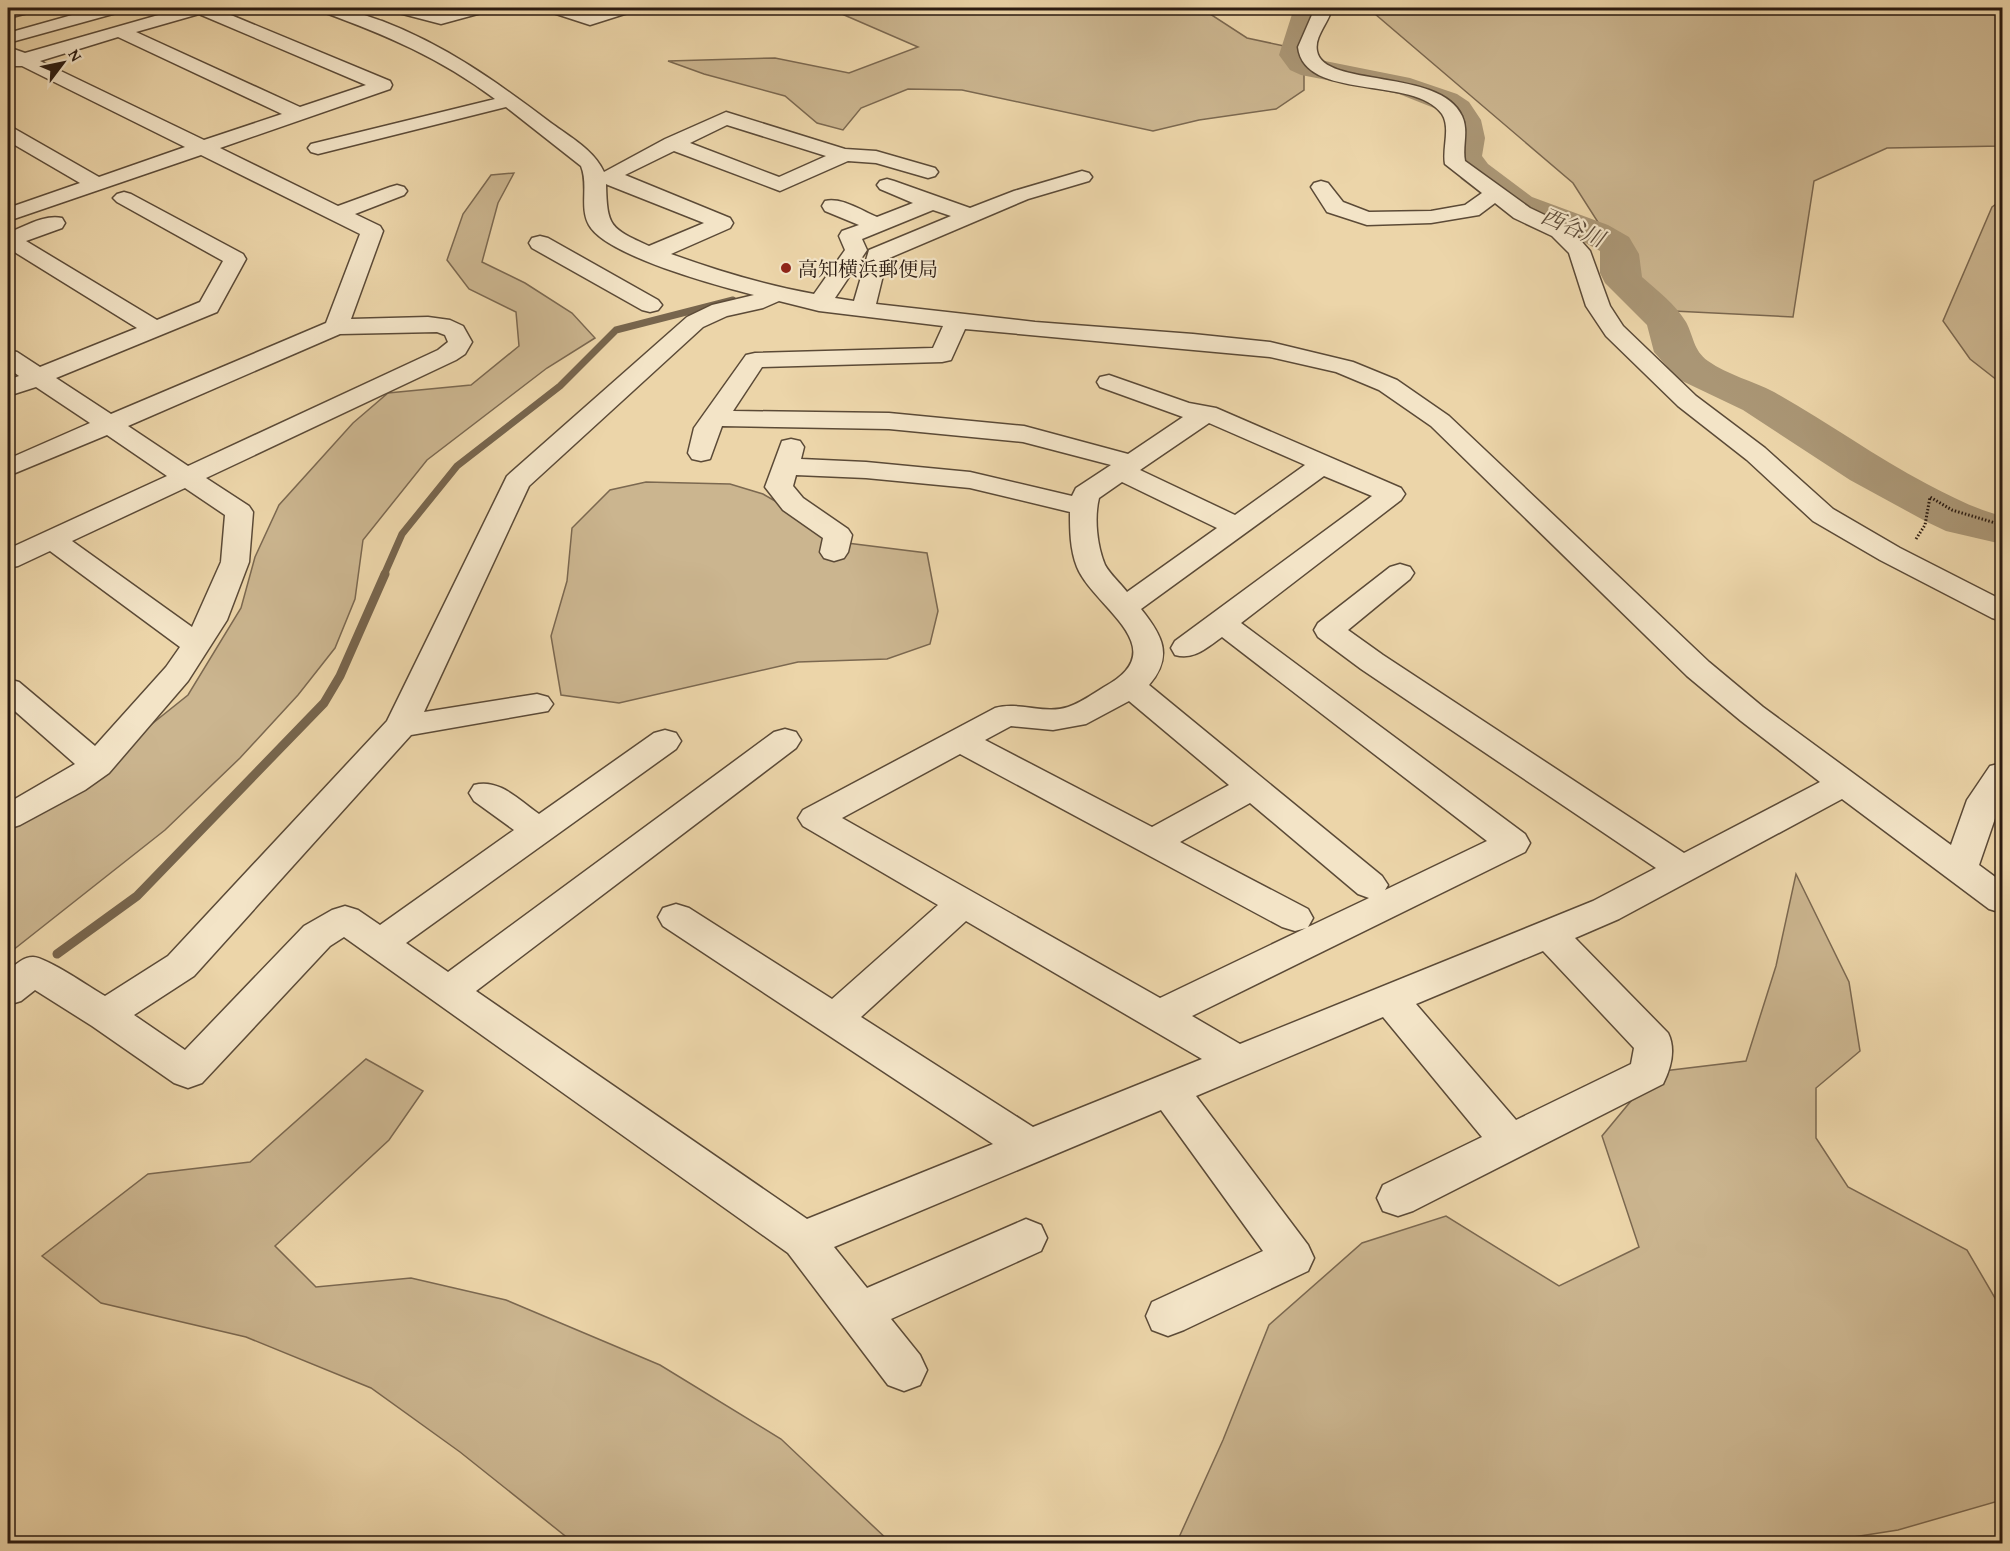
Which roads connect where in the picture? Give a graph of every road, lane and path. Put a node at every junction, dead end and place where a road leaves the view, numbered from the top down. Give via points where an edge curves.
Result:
1 (26, 8) edge
2 (114, 8) edge
3 (329, 8) edge
4 (401, 8) edge
5 (479, 8) edge
6 (556, 8) edge
7 (625, 8) edge
8 (1323, 8) edge
9 (8, 13) edge
10 (120, 32) junction
11 (8, 38) edge
12 (13, 59) edge
13 (508, 101) junction
14 (298, 114) junction
15 (8, 133) edge
16 (672, 143) junction
17 (201, 147) junction
18 (318, 148) dead end
19 (843, 155) junction
20 (928, 172) dead end
21 (1082, 177) dead end
22 (603, 178) junction
23 (97, 184) junction
24 (887, 185) dead end
25 (1321, 187) dead end
26 (397, 191) dead end
27 (1495, 194) junction
28 (124, 198) dead end
29 (932, 203) junction
30 (833, 206) dead end
31 (337, 214) junction
32 (8, 215) edge
33 (971, 216) junction
34 (71, 217) dead end
35 (877, 225) junction
36 (8, 239) edge
37 (540, 243) dead end
38 (653, 254) junction
39 (683, 265) junction
40 (623, 290) junction
41 (776, 294) junction
42 (819, 304) junction
43 (650, 305) dead end
44 (862, 309) junction
45 (957, 321) junction
46 (336, 327) junction
47 (155, 329) junction
48 (8, 357) edge
49 (38, 377) junction
50 (1109, 382) dead end
51 (8, 389) edge
52 (1207, 412) junction
53 (715, 418) junction
54 (798, 420) junction
55 (108, 424) junction
56 (701, 453) dead end
57 (1318, 464) junction
58 (785, 466) junction
59 (1126, 467) junction
60 (8, 468) edge
61 (188, 477) junction
62 (1083, 507) junction
63 (2002, 525) edge
64 (1237, 527) junction
65 (52, 539) junction
66 (834, 552) dead end
67 (1890, 554) junction
68 (8, 560) edge
69 (1401, 573) dead end
70 (1124, 607) junction
71 (2002, 612) edge
72 (1222, 623) junction
73 (196, 644) junction
74 (1186, 648) dead end
75 (1131, 686) junction
76 (8, 689) edge
77 (537, 704) dead end
78 (401, 726) junction
79 (785, 740) dead end
80 (960, 740) junction
81 (665, 741) dead end
82 (97, 765) junction
83 (2002, 774) edge
84 (1844, 784) junction
85 (1252, 787) junction
86 (486, 793) dead end
87 (8, 817) edge
88 (539, 831) junction
89 (1152, 842) junction
90 (1960, 869) junction
91 (1684, 870) junction
92 (1370, 885) dead end
93 (2002, 900) edge
94 (963, 903) junction
95 (676, 918) dead end
96 (1295, 918) dead end
97 (1549, 934) junction
98 (380, 943) junction
99 (8, 991) edge
100 (449, 991) junction
101 (1390, 999) junction
102 (105, 1015) junction
103 (1158, 1016) junction
104 (834, 1019) junction
105 (1238, 1061) junction
106 (1169, 1089) junction
107 (1510, 1142) junction
108 (1031, 1147) junction
109 (1398, 1198) dead end
110 (1026, 1238) dead end
111 (803, 1240) junction
112 (859, 1312) junction
113 (1168, 1316) dead end
114 (904, 1370) dead end

1 - 9 street
2 - 11 street
3 - 13 street via 417,42 466,70
4 - 5 street via 441,20
6 - 7 street via 590,20
8 - 27 street via 1308,37 1311,62 1335,75 1422,92 1440,100 1452,113 1458,135 1455,164
10 - 12 street
10 - 14 street
10 - 14 street via 200,8 383,85
12 - 17 street
13 - 18 street
13 - 22 street
14 - 17 street
15 - 23 street
16 - 19 street via 726,118
16 - 19 street via 780,185
16 - 22 street
17 - 23 street
17 - 31 street via 218,164
19 - 20 street via 877,155
21 - 33 street via 1021,195
22 - 38 street via 595,212 604,230
22 - 38 street via 722,223
23 - 32 street
24 - 29 street
25 - 27 street via 1335,207 1367,219 1431,217 1471,210
26 - 31 street
27 - 67 street via 1522,213 1560,231 1579,251 1598,306 1614,331 1687,401 1755,454 1823,515
28 - 47 street via 235,259 209,307
29 - 33 street
29 - 35 street
30 - 35 street
31 - 46 street via 372,231
33 - 44 street via 877,255
34 - 36 street
35 - 42 street via 850,236 856,250
36 - 47 street
37 - 40 street
38 - 39 street
39 - 40 street
39 - 41 street
40 - 43 street
41 - 42 street
41 - 78 street via 720,310 695,322 518,482
42 - 44 street
44 - 45 street
45 - 53 street via 942,355 755,360
45 - 84 street via 1239,345 1340,365 1382,382 1440,421 1698,669
46 - 55 street
46 - 61 street via 435,324 455,331 460,342 447,355
47 - 49 street
48 - 49 street
49 - 51 street
49 - 55 street
50 - 52 street via 1184,410
52 - 57 street
52 - 59 street
53 - 54 street
53 - 56 street via 707,429
54 - 58 street
54 - 59 street via 889,421 1024,434
55 - 60 street
55 - 61 street
57 - 64 street via 1313,473
57 - 72 street via 1391,494
58 - 62 street via 970,480
58 - 66 street via 779,487 793,504 838,535
59 - 62 street via 1086,494
59 - 64 street
61 - 65 street
61 - 73 street via 239,512 235,562 212,620
62 - 70 street via 1085,542 1092,568
63 - 67 path via 1952,510 1930,497 1928,518 1919,537
64 - 70 street
65 - 68 street
65 - 73 street
67 - 71 street
69 - 91 street via 1329,630
70 - 75 street via 1143,631 1149,650 1144,671
72 - 74 street
72 - 103 street via 1513,843
73 - 82 street via 177,674
75 - 80 street via 1074,717 1053,720 1005,715
75 - 85 street
76 - 82 street
77 - 78 street
78 - 102 street via 181,966
79 - 100 street
80 - 89 street
80 - 94 street via 814,818
81 - 88 street
82 - 87 street
83 - 90 street via 1984,800
84 - 90 street
84 - 91 street
85 - 89 street
85 - 92 street
86 - 88 street
88 - 98 street
89 - 96 street
90 - 93 street
91 - 97 street
94 - 103 street
94 - 104 street
95 - 104 street
97 - 101 street
97 - 107 street via 1654,1044 1649,1073
98 - 100 street
98 - 102 street via 345,919 317,936 188,1072
99 - 102 street via 33,971
100 - 111 street
101 - 105 street
101 - 107 street
103 - 105 street
104 - 108 street
105 - 106 street
106 - 108 street
106 - 113 street via 1293,1258
107 - 109 street
108 - 111 street
110 - 112 street
111 - 112 street
112 - 114 street

